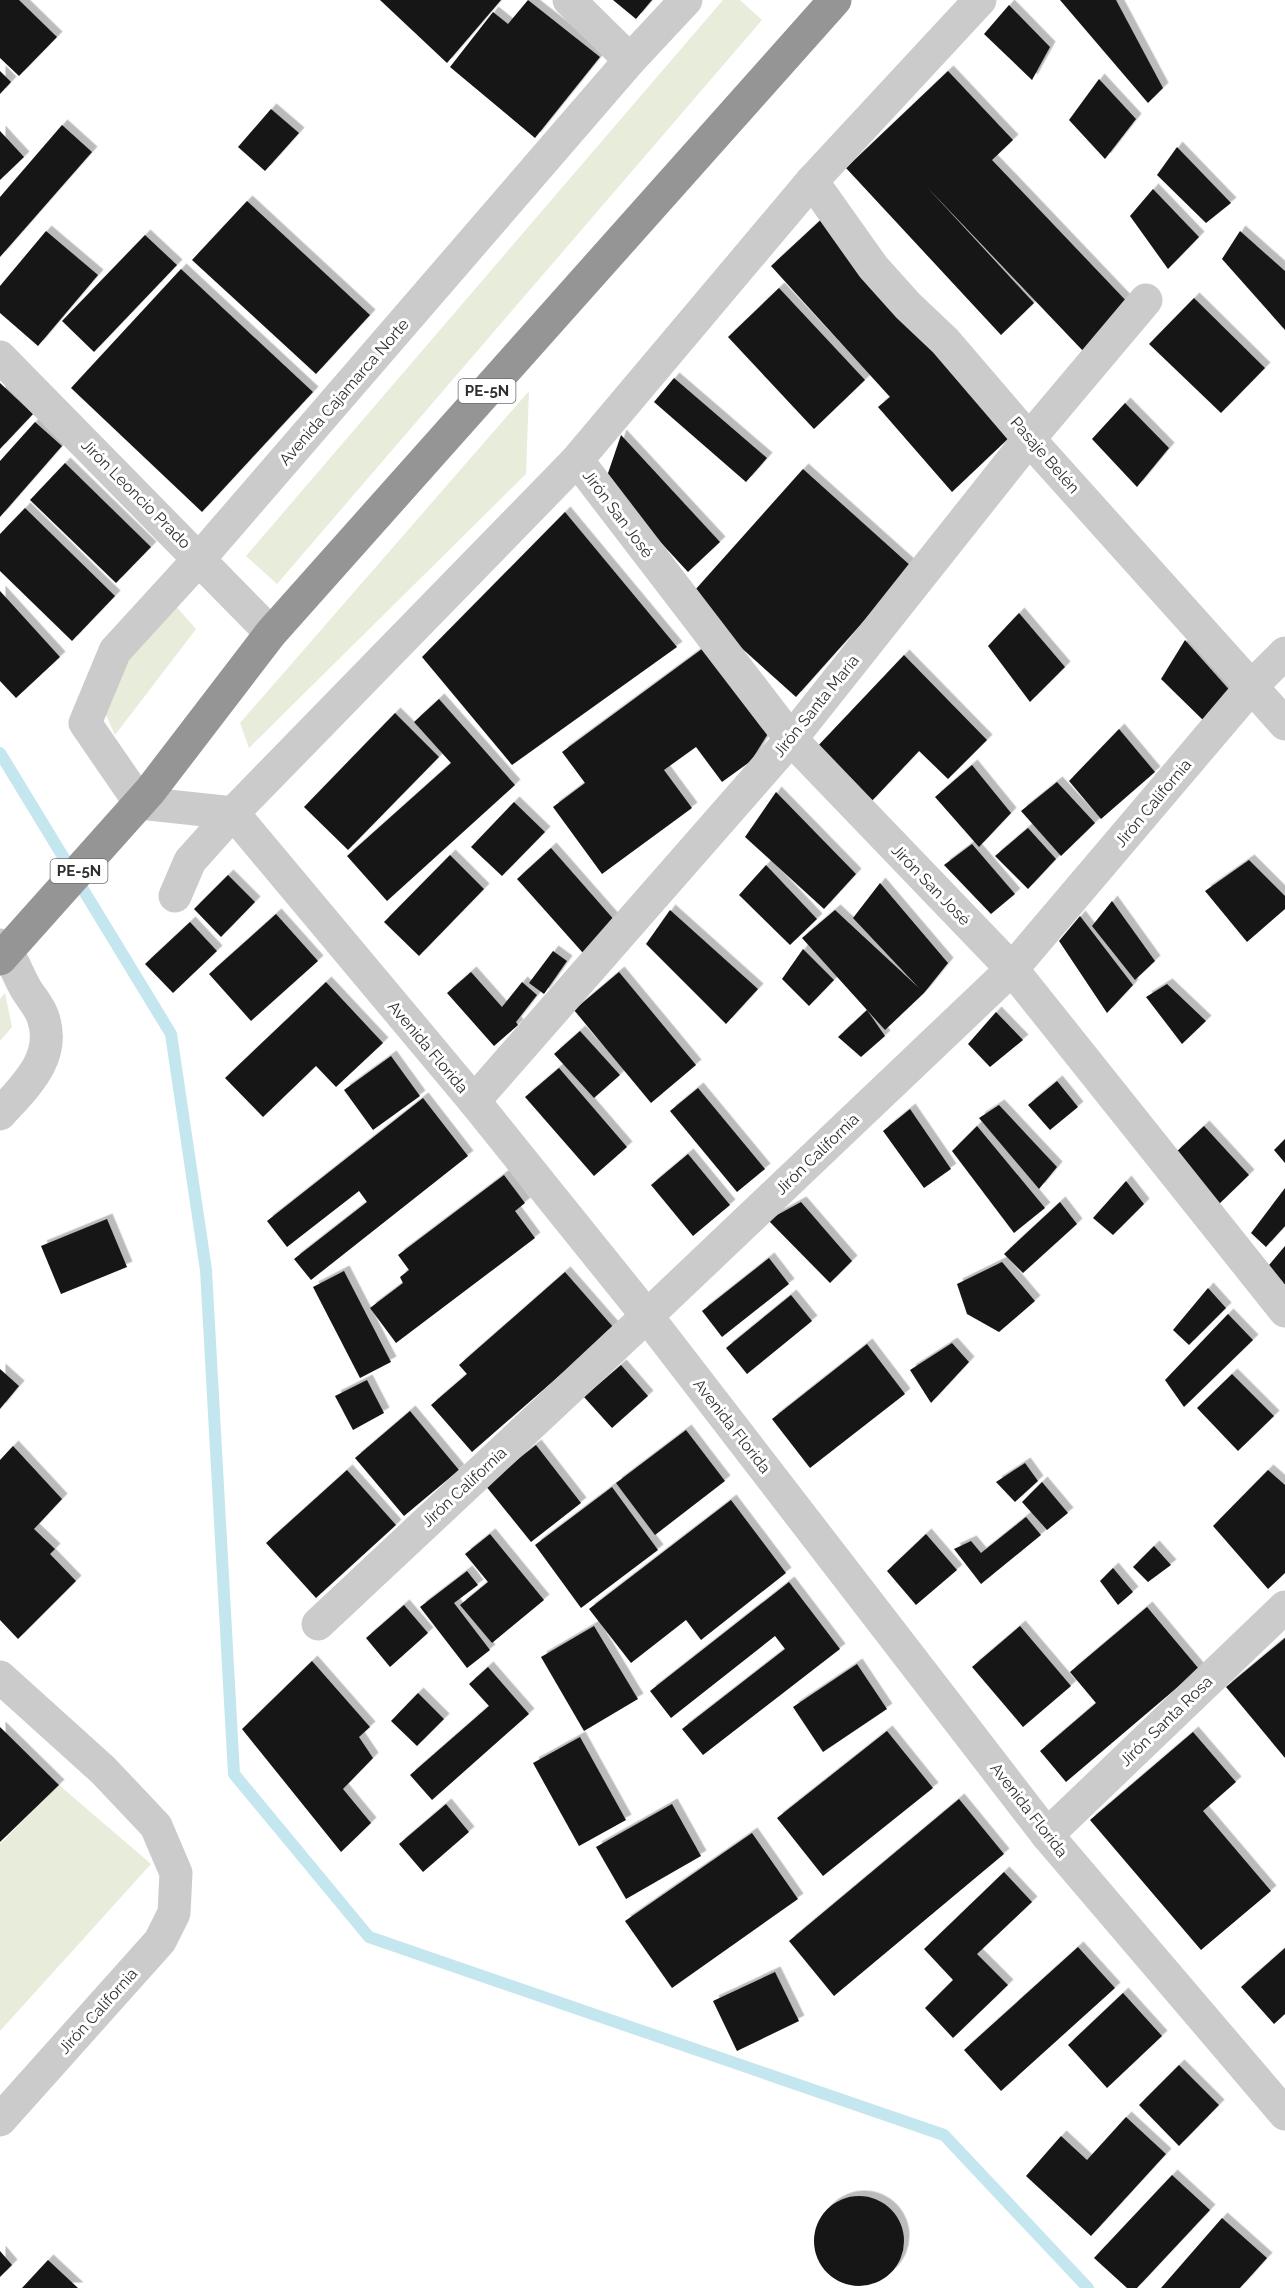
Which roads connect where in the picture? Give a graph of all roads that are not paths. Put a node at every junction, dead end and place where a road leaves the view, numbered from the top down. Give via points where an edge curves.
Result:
1 (569, 0) edge
2 (686, 0) edge
3 (835, 0) edge
4 (980, 0) edge
5 (630, 60) junction
6 (812, 182) junction
7 (1146, 300) dead end
8 (0, 357) edge
9 (1029, 439) junction
10 (577, 460) junction
11 (200, 558) junction
12 (271, 633) junction
13 (1285, 653) edge
14 (1253, 685) junction
15 (1285, 724) edge
16 (791, 740) junction
17 (145, 797) junction
18 (233, 813) junction
19 (176, 896) dead end
20 (2, 952) edge
21 (1012, 969) junction
22 (474, 1101) junction
23 (0, 1114) edge
24 (1285, 1311) edge
25 (647, 1316) junction
26 (1285, 1608) edge
27 (318, 1624) dead end
28 (0, 1677) edge
29 (1047, 1836) junction
30 (1285, 2114) edge
31 (0, 2120) edge

1 - 5 street
2 - 5 street, Avenida Cajamarca Norte
3 - 12 highway, PE-5N
4 - 6 street
5 - 11 street, Avenida Cajamarca Norte
6 - 9 street, Pasaje Belén via 873,267 945,341
6 - 10 street
7 - 9 street, Jirón Santa María
8 - 11 street, Jirón Leoncio Prado
9 - 14 street, Pasaje Belén
9 - 16 street, Jirón Santa María
10 - 16 street, Jirón San José
10 - 18 street
11 - 12 street, Jirón Leoncio Prado
11 - 17 street, Avenida Cajamarca Norte via 115,651 85,723
12 - 17 highway, PE-5N
13 - 14 street, Jirón California
14 - 15 street, Pasaje Belén
14 - 21 street, Jirón California
16 - 21 street, Jirón San José
16 - 22 street, Jirón Santa María
17 - 18 street
17 - 20 highway, PE-5N
18 - 19 street via 190,861
18 - 22 street, Avenida Florida
20 - 23 street via 37,1003 46,1033 44,1054 35,1074
21 - 24 street, Jirón San José
21 - 25 street, Jirón California
22 - 25 street, Avenida Florida
25 - 27 street, Jirón California
25 - 29 street, Avenida Florida
26 - 29 street, Jirón Santa Rosa
28 - 31 street, Jirón California via 103,1770 156,1826 176,1873 174,1913 160,1941
29 - 30 street, Avenida Florida

